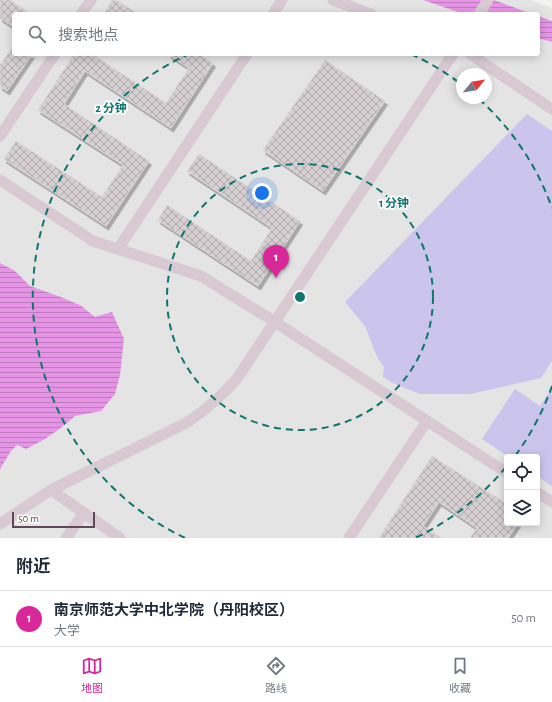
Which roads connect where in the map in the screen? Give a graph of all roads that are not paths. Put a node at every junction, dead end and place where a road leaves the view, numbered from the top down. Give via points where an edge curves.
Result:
1 (91, 0) edge
2 (282, 0) edge
3 (334, 0) edge
4 (488, 0) edge
5 (82, 12) edge
6 (274, 12) edge
7 (366, 12) edge
8 (480, 12) edge
9 (54, 56) edge
10 (245, 56) edge
11 (451, 56) edge
12 (473, 56) edge
13 (552, 109) edge
14 (0, 136) edge
15 (0, 180) edge
16 (118, 249) junction
17 (275, 322) junction
18 (427, 421) junction
19 (504, 471) edge
20 (51, 490) junction
21 (540, 494) edge
22 (552, 502) edge
23 (84, 513) junction
24 (0, 524) edge
25 (66, 538) edge
26 (120, 538) edge
27 (349, 538) edge

1 - 5 street
2 - 6 street
3 - 7 street
4 - 8 street
9 - 14 street
10 - 16 street
11 - 17 street
12 - 13 street
15 - 16 street via 93,241
16 - 17 street via 201,276
17 - 18 street
17 - 20 street via 236,379 204,411 188,422
18 - 19 street
18 - 27 street
20 - 23 street
20 - 24 street
21 - 22 street
23 - 25 street
23 - 26 street

